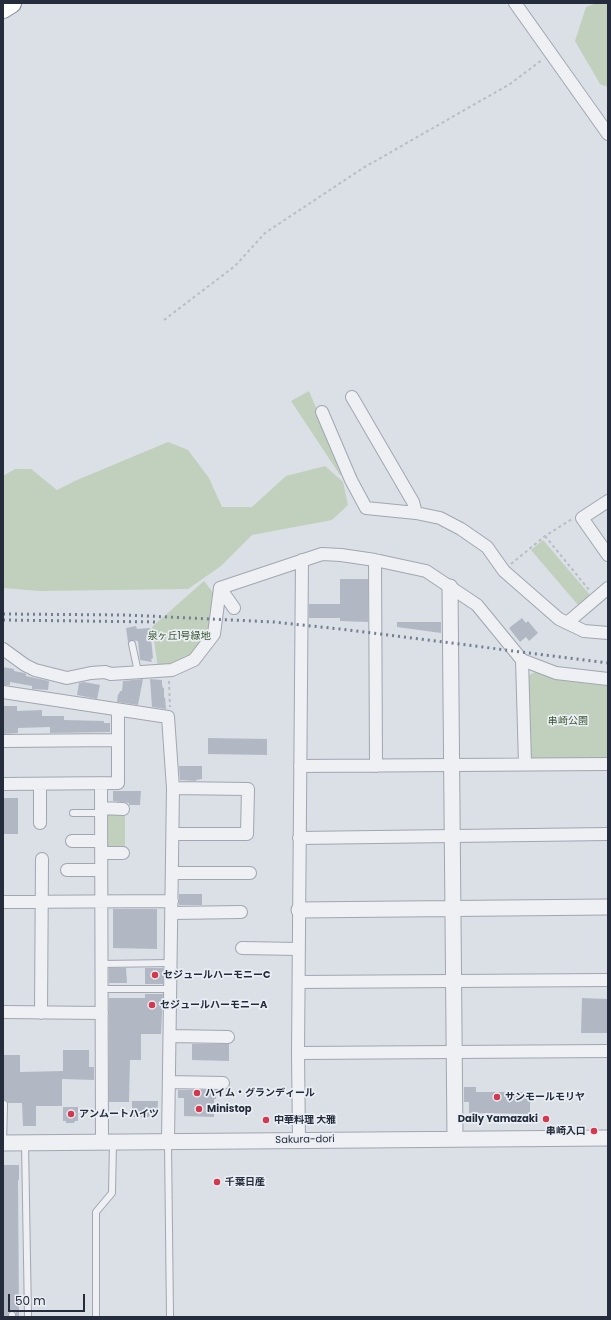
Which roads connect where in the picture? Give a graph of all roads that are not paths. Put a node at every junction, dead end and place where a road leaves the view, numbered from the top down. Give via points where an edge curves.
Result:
1 (11, 3) edge
2 (515, 3) edge
3 (3, 8) edge
4 (608, 134) edge
5 (352, 397) dead end
6 (322, 412) dead end
7 (608, 501) edge
8 (416, 513) junction
9 (608, 555) edge
10 (302, 560) junction
11 (375, 560) junction
12 (450, 587) junction
13 (220, 588) junction
14 (608, 588) edge
15 (234, 608) dead end
16 (567, 623) junction
17 (608, 633) edge
18 (132, 644) dead end
19 (3, 649) edge
20 (522, 660) junction
21 (138, 672) junction
22 (608, 679) edge
23 (3, 692) edge
24 (118, 710) junction
25 (118, 740) junction
26 (3, 741) edge
27 (525, 764) junction
28 (608, 764) edge
29 (452, 765) junction
30 (300, 766) junction
31 (376, 766) junction
32 (101, 783) junction
33 (3, 784) edge
34 (40, 784) junction
35 (173, 788) junction
36 (123, 809) dead end
37 (101, 811) junction
38 (73, 813) dead end
39 (40, 823) dead end
40 (173, 834) junction
41 (608, 834) edge
42 (453, 836) junction
43 (299, 838) junction
44 (72, 841) dead end
45 (101, 847) junction
46 (123, 853) dead end
47 (42, 858) dead end
48 (67, 870) dead end
49 (101, 870) junction
50 (172, 873) junction
51 (250, 873) dead end
52 (3, 902) edge
53 (41, 902) junction
54 (102, 902) junction
55 (172, 907) junction
56 (608, 907) edge
57 (454, 908) junction
58 (299, 910) junction
59 (241, 912) dead end
60 (242, 948) dead end
61 (299, 949) junction
62 (171, 963) junction
63 (102, 964) junction
64 (608, 980) edge
65 (454, 981) junction
66 (299, 982) junction
67 (102, 989) junction
68 (171, 989) junction
69 (3, 1012) edge
70 (41, 1012) junction
71 (102, 1013) junction
72 (170, 1036) junction
73 (228, 1037) dead end
74 (608, 1051) edge
75 (455, 1052) junction
76 (298, 1053) junction
77 (169, 1082) junction
78 (223, 1083) dead end
79 (4, 1104) edge
80 (608, 1138) edge
81 (455, 1139) junction
82 (168, 1141) junction
83 (299, 1141) junction
84 (107, 1142) junction
85 (3, 1143) edge
86 (25, 1143) junction
87 (28, 1317) edge
88 (96, 1317) edge
89 (170, 1317) edge

1 - 3 highway
2 - 4 street
5 - 8 street via 413,502
6 - 8 street via 366,508
7 - 9 street via 582,518
8 - 16 street via 440,518 487,547 504,571 559,619
10 - 11 street via 322,554
10 - 13 street
10 - 30 street
11 - 12 street via 426,571
11 - 31 street
12 - 20 street via 477,605
12 - 29 street
13 - 15 street
13 - 21 street via 214,634 194,660 172,670
14 - 16 street
16 - 17 street via 584,630
18 - 21 lane
19 - 21 street via 35,670 67,678 91,673
20 - 22 street via 556,673
20 - 27 street
23 - 24 street
24 - 25 street
24 - 35 street via 168,717
25 - 26 street
25 - 32 street via 118,783
27 - 28 street
27 - 29 street
29 - 31 street
29 - 42 street
30 - 31 street
30 - 43 street
32 - 34 street
32 - 37 street
33 - 34 street
34 - 39 street
35 - 40 street
35 - 40 street via 248,789 248,834
36 - 37 street
37 - 38 lane
37 - 45 street
40 - 50 street
41 - 42 street
42 - 43 street
42 - 57 street
43 - 58 street
44 - 45 street
45 - 46 street
45 - 49 street
47 - 53 street
48 - 49 street
49 - 54 street
50 - 51 street
50 - 55 street
52 - 53 street
53 - 54 street
53 - 70 street
54 - 55 street
54 - 63 street
55 - 59 street
55 - 62 street
56 - 57 street
57 - 58 street
57 - 65 street
58 - 61 street
60 - 61 street
61 - 66 street
62 - 63 lane
62 - 68 street
63 - 67 street
64 - 65 street
65 - 66 street
65 - 75 street
66 - 76 street
67 - 68 lane
67 - 71 street
68 - 72 street
69 - 70 street
70 - 71 street
71 - 84 street
72 - 73 street
72 - 77 street
74 - 75 street
75 - 76 street
75 - 81 street
76 - 83 street
77 - 78 street
77 - 82 street
79 - 85 lane
80 - 81 street, Sakura-dori
81 - 83 street, Sakura-dori
82 - 83 street, Sakura-dori
82 - 84 street, Sakura-dori
82 - 89 lane
84 - 86 street, Sakura-dori
84 - 88 lane via 112,1193 96,1212
85 - 86 street, Sakura-dori
86 - 87 lane

